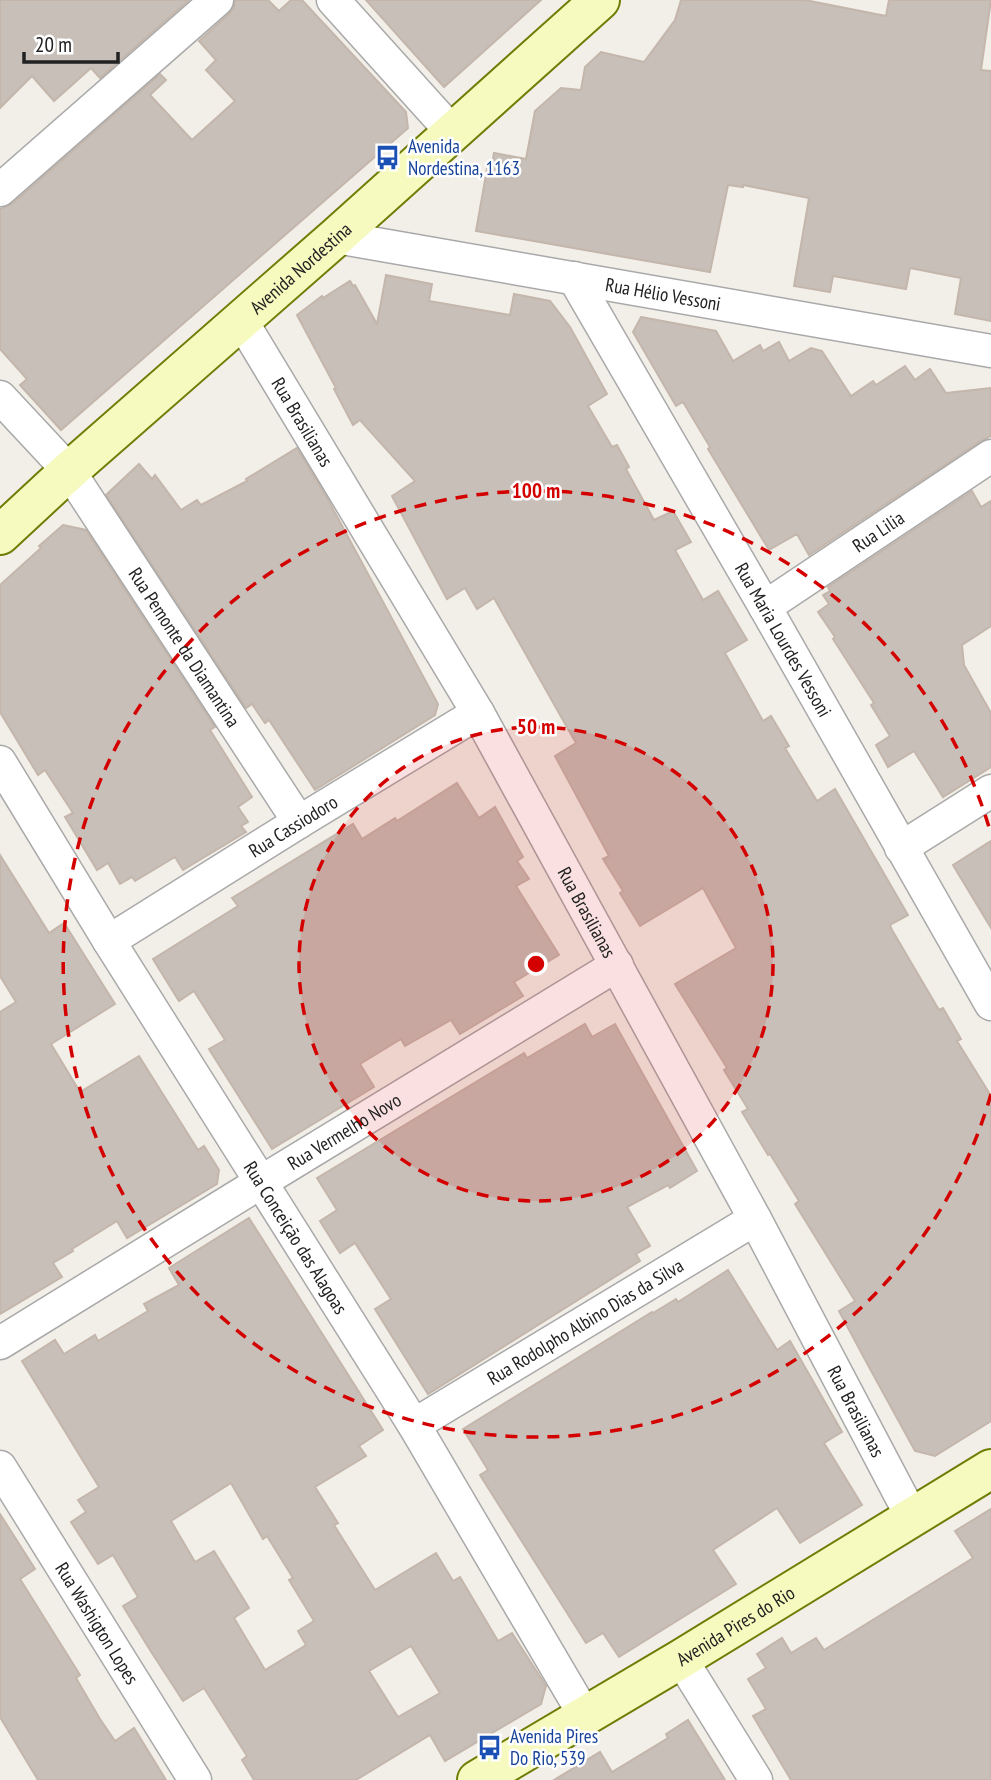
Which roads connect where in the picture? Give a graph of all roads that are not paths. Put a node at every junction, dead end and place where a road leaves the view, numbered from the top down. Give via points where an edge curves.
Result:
1 (217, 0) edge
2 (333, 0) edge
3 (600, 0) edge
4 (453, 133) junction
5 (0, 190) edge
6 (336, 237) junction
7 (574, 278) junction
8 (241, 320) junction
9 (991, 351) edge
10 (0, 397) edge
11 (991, 456) edge
12 (69, 471) junction
13 (0, 535) edge
14 (765, 607) junction
15 (478, 713) junction
16 (0, 762) edge
17 (991, 791) edge
18 (299, 822) junction
19 (901, 848) junction
20 (109, 941) junction
21 (617, 965) junction
22 (991, 1004) edge
23 (261, 1182) junction
24 (755, 1219) junction
25 (0, 1343) edge
26 (414, 1425) junction
27 (0, 1468) edge
28 (991, 1469) edge
29 (912, 1517) junction
30 (681, 1659) junction
31 (585, 1716) junction
32 (195, 1780) edge
33 (477, 1780) edge
34 (756, 1780) edge

1 - 5 street
2 - 4 street
3 - 4 main road, Avenida Nordestina
4 - 6 main road, Avenida Nordestina
6 - 7 street, Rua Hélio Vessoni
6 - 8 main road, Avenida Nordestina
7 - 9 street, Rua Hélio Vessoni
7 - 14 street, Rua Maria Lourdes Vessoni
8 - 12 main road, Avenida Nordestina
8 - 15 street, Rua Brasilianas
10 - 12 street, Rua Pemonte da Diamantina
11 - 14 street, Rua Lilia
12 - 13 main road, Avenida Nordestina
12 - 18 street, Rua Pemonte da Diamantina
14 - 19 street, Rua Maria Lourdes Vessoni
15 - 18 street, Rua Cassiodoro
15 - 21 street, Rua Brasilianas
16 - 20 street, Rua Conceição das Alagoas
17 - 19 street
18 - 20 street, Rua Cassiodoro
19 - 22 street, Rua Maria Lourdes Vessoni
20 - 23 street, Rua Conceição das Alagoas
21 - 23 street, Rua Vermelho Novo
21 - 24 street, Rua Brasilianas
23 - 25 street, Rua Vermelho Novo
23 - 26 street, Rua Conceição das Alagoas
24 - 26 street, Rua Rodolpho Albino Dias da Silva
24 - 29 street, Rua Brasilianas
26 - 31 street, Rua Conceição das Alagoas
27 - 32 street, Rua Washigton Lopes
28 - 29 main road, Avenida Pires do Rio
29 - 30 main road, Avenida Pires do Rio
30 - 31 main road, Avenida Pires do Rio
30 - 34 street
31 - 33 main road, Avenida Pires do Rio

